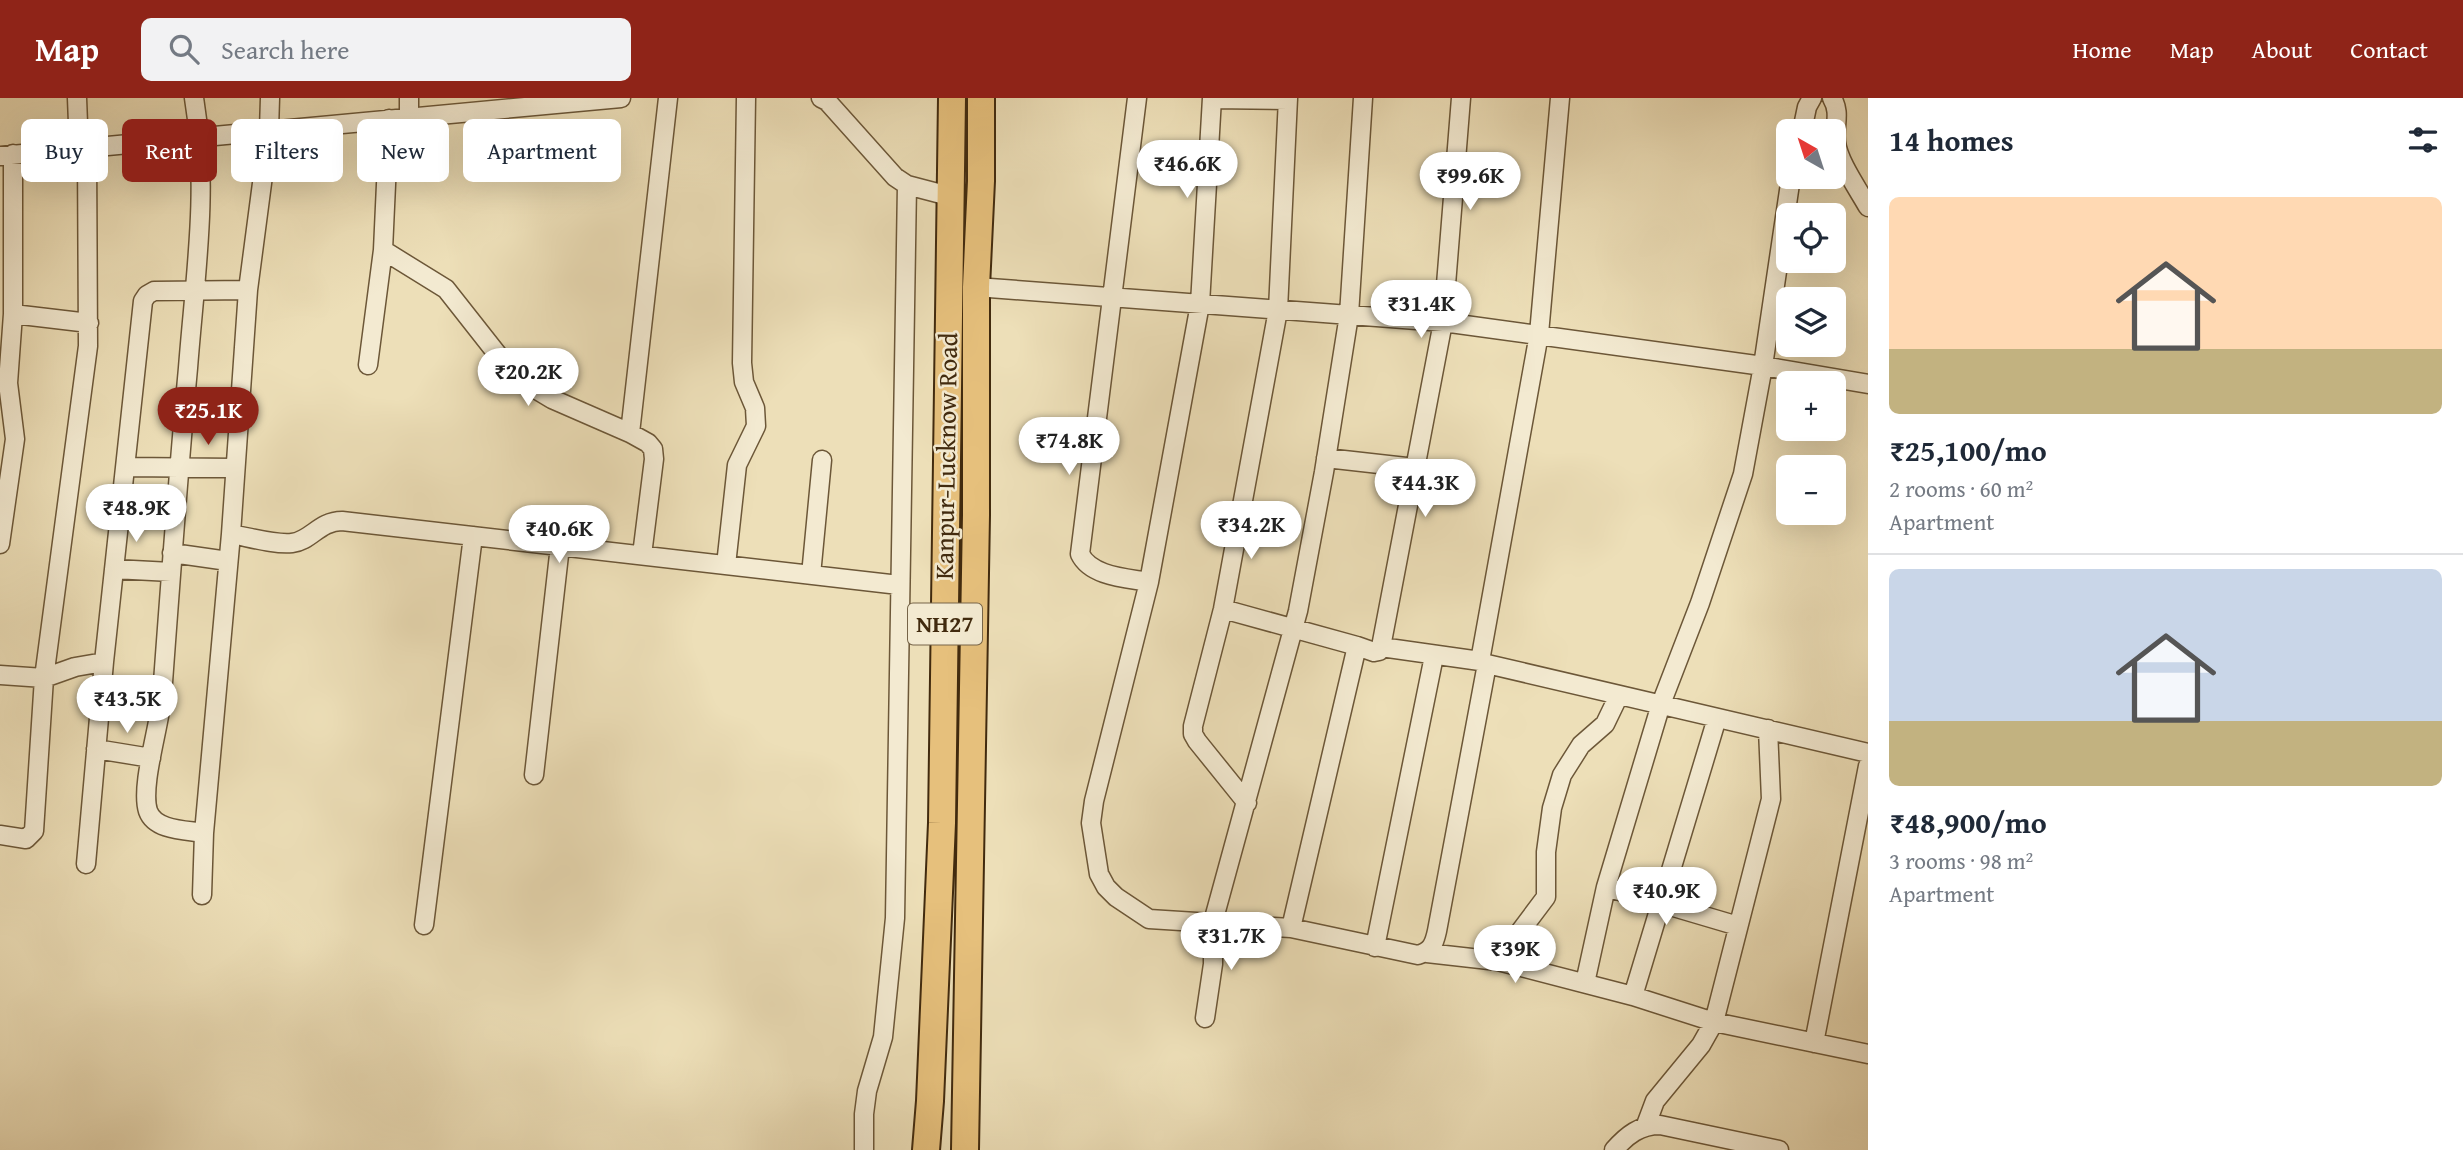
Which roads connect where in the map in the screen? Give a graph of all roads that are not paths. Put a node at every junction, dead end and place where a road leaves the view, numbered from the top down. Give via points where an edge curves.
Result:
1 (77, 98) edge
2 (194, 98) edge
3 (270, 98) edge
4 (409, 98) edge
5 (621, 98) edge
6 (668, 98) edge
7 (746, 98) edge
8 (821, 98) edge
9 (952, 98) edge
10 (981, 98) edge
11 (1136, 98) edge
12 (1363, 98) edge
13 (1461, 98) edge
14 (1560, 98) edge
15 (1812, 98) edge
16 (1832, 98) edge
17 (595, 99) edge
18 (1212, 99) edge
19 (1288, 99) edge
20 (505, 103) edge
21 (408, 117) junction
22 (79, 119) edge
23 (197, 119) edge
24 (269, 119) edge
25 (389, 119) edge
26 (1804, 119) edge
27 (7, 155) edge
28 (84, 182) edge
29 (200, 182) edge
30 (262, 182) edge
31 (386, 182) edge
32 (907, 186) junction
33 (1789, 189) edge
34 (949, 196) junction
35 (1868, 207) edge
36 (383, 250) junction
37 (976, 287) junction
38 (248, 290) junction
39 (194, 291) junction
40 (1113, 298) junction
41 (1200, 304) junction
42 (1278, 310) junction
43 (13, 314) junction
44 (1349, 315) junction
45 (1443, 322) junction
46 (89, 323) junction
47 (1539, 334) junction
48 (368, 365) dead end
49 (1763, 366) junction
50 (1868, 384) edge
51 (630, 433) junction
52 (1326, 458) junction
53 (822, 460) dead end
54 (179, 466) junction
55 (125, 467) junction
56 (235, 467) junction
57 (1415, 468) junction
58 (230, 534) junction
59 (473, 536) junction
60 (0, 544) edge
61 (560, 546) junction
62 (172, 553) junction
63 (642, 555) junction
64 (228, 561) junction
65 (726, 565) junction
66 (114, 569) junction
67 (171, 572) junction
68 (811, 575) junction
69 (1149, 582) junction
70 (899, 585) junction
71 (1223, 609) junction
72 (1293, 629) junction
73 (1357, 646) junction
74 (1381, 647) junction
75 (1434, 656) junction
76 (104, 662) junction
77 (1484, 663) junction
78 (0, 675) edge
79 (44, 678) junction
80 (1619, 695) junction
81 (1661, 704) junction
82 (1717, 718) junction
83 (1768, 729) junction
84 (96, 749) junction
85 (1868, 753) edge
86 (151, 758) junction
87 (1868, 766) edge
88 (534, 775) dead end
89 (1247, 803) junction
90 (204, 833) junction
91 (0, 835) edge
92 (1860, 860) edge
93 (86, 863) dead end
94 (1606, 887) junction
95 (202, 895) dead end
96 (1661, 905) junction
97 (1213, 922) junction
98 (424, 925) dead end
99 (1738, 926) junction
100 (1291, 928) junction
101 (1375, 947) junction
102 (1427, 953) junction
103 (1498, 961) junction
104 (1585, 983) junction
105 (1633, 996) junction
106 (1205, 1018) dead end
107 (1714, 1022) junction
108 (1814, 1043) junction
109 (1868, 1054) edge
110 (1646, 1125) junction
111 (864, 1150) edge
112 (926, 1150) edge
113 (965, 1150) edge
114 (1614, 1150) edge
115 (1779, 1150) edge

1 - 22 street
2 - 23 street
3 - 24 street
4 - 21 street
5 - 17 street
6 - 51 street
7 - 65 street via 742,363 756,426 737,465
8 - 32 street
9 - 34 highway, Kanpur-Lucknow Road / NH27
10 - 37 highway, Kanpur-Lucknow Road / NH27
11 - 40 street
12 - 44 street
13 - 45 street
14 - 47 street
15 - 26 street
16 - 35 street via 1838,113 1840,156
17 - 20 street
18 - 19 street
18 - 41 street
19 - 42 street
20 - 21 street
21 - 25 street
27 - 43 street
28 - 46 street
29 - 39 street
30 - 38 street
31 - 36 street
32 - 34 street
32 - 70 street
33 - 49 street
34 - 112 highway, Kanpur-Lucknow Road / NH27 via 942,824
36 - 48 street
36 - 51 street via 446,289 505,364 527,384
37 - 40 street
37 - 113 highway, Kanpur-Lucknow Road / NH27
38 - 39 street
38 - 56 street
39 - 54 street
39 - 55 street via 154,291 143,300
40 - 41 street
40 - 69 street via 1080,555 1090,567
41 - 42 street
41 - 69 street
42 - 44 street
42 - 71 street
43 - 46 street
43 - 60 street via 8,383 15,439
44 - 45 street
44 - 52 street
45 - 47 street
45 - 57 street
46 - 79 street
47 - 49 street
47 - 77 street
49 - 50 street
49 - 81 street via 1743,474
51 - 63 street via 648,443 654,459
52 - 57 street
52 - 72 street
53 - 68 street
54 - 55 street
54 - 56 street
54 - 62 street
55 - 66 street
56 - 58 street
57 - 74 street
58 - 59 street via 291,543 342,521
58 - 64 street
59 - 61 street
59 - 98 street
61 - 63 street
61 - 88 street
62 - 64 street
62 - 67 street
63 - 65 street
64 - 90 street
65 - 68 street
66 - 67 street
66 - 76 street
67 - 86 street via 162,701
68 - 70 street
69 - 97 street via 1094,800 1091,823 1096,861 1106,887 1149,919
70 - 111 street via 895,918 883,1037 867,1091
71 - 72 street
71 - 89 street via 1193,734
72 - 73 street
72 - 89 street
73 - 74 street via 1374,652
73 - 100 street
74 - 75 street
75 - 77 street
75 - 101 street
76 - 79 street
76 - 84 street
77 - 80 street
77 - 102 street via 1437,931
78 - 79 street
79 - 91 street via 34,831 26,839
80 - 81 street
80 - 103 street via 1605,724 1581,745 1562,775 1546,852 1546,897
81 - 82 street
81 - 94 street
82 - 83 street
82 - 96 street
83 - 85 street
83 - 99 street via 1771,799
84 - 86 street
84 - 93 street
86 - 90 street via 146,799 154,821
87 - 92 street
89 - 97 street
90 - 95 street
92 - 108 street
94 - 96 street
94 - 104 street
96 - 99 street
96 - 105 street
97 - 100 street
97 - 106 street
99 - 107 street
100 - 101 street
101 - 102 street
102 - 103 street
103 - 104 street
104 - 105 street
105 - 107 street
107 - 108 street
107 - 110 street via 1655,1101
108 - 109 street
110 - 114 street
110 - 115 street

